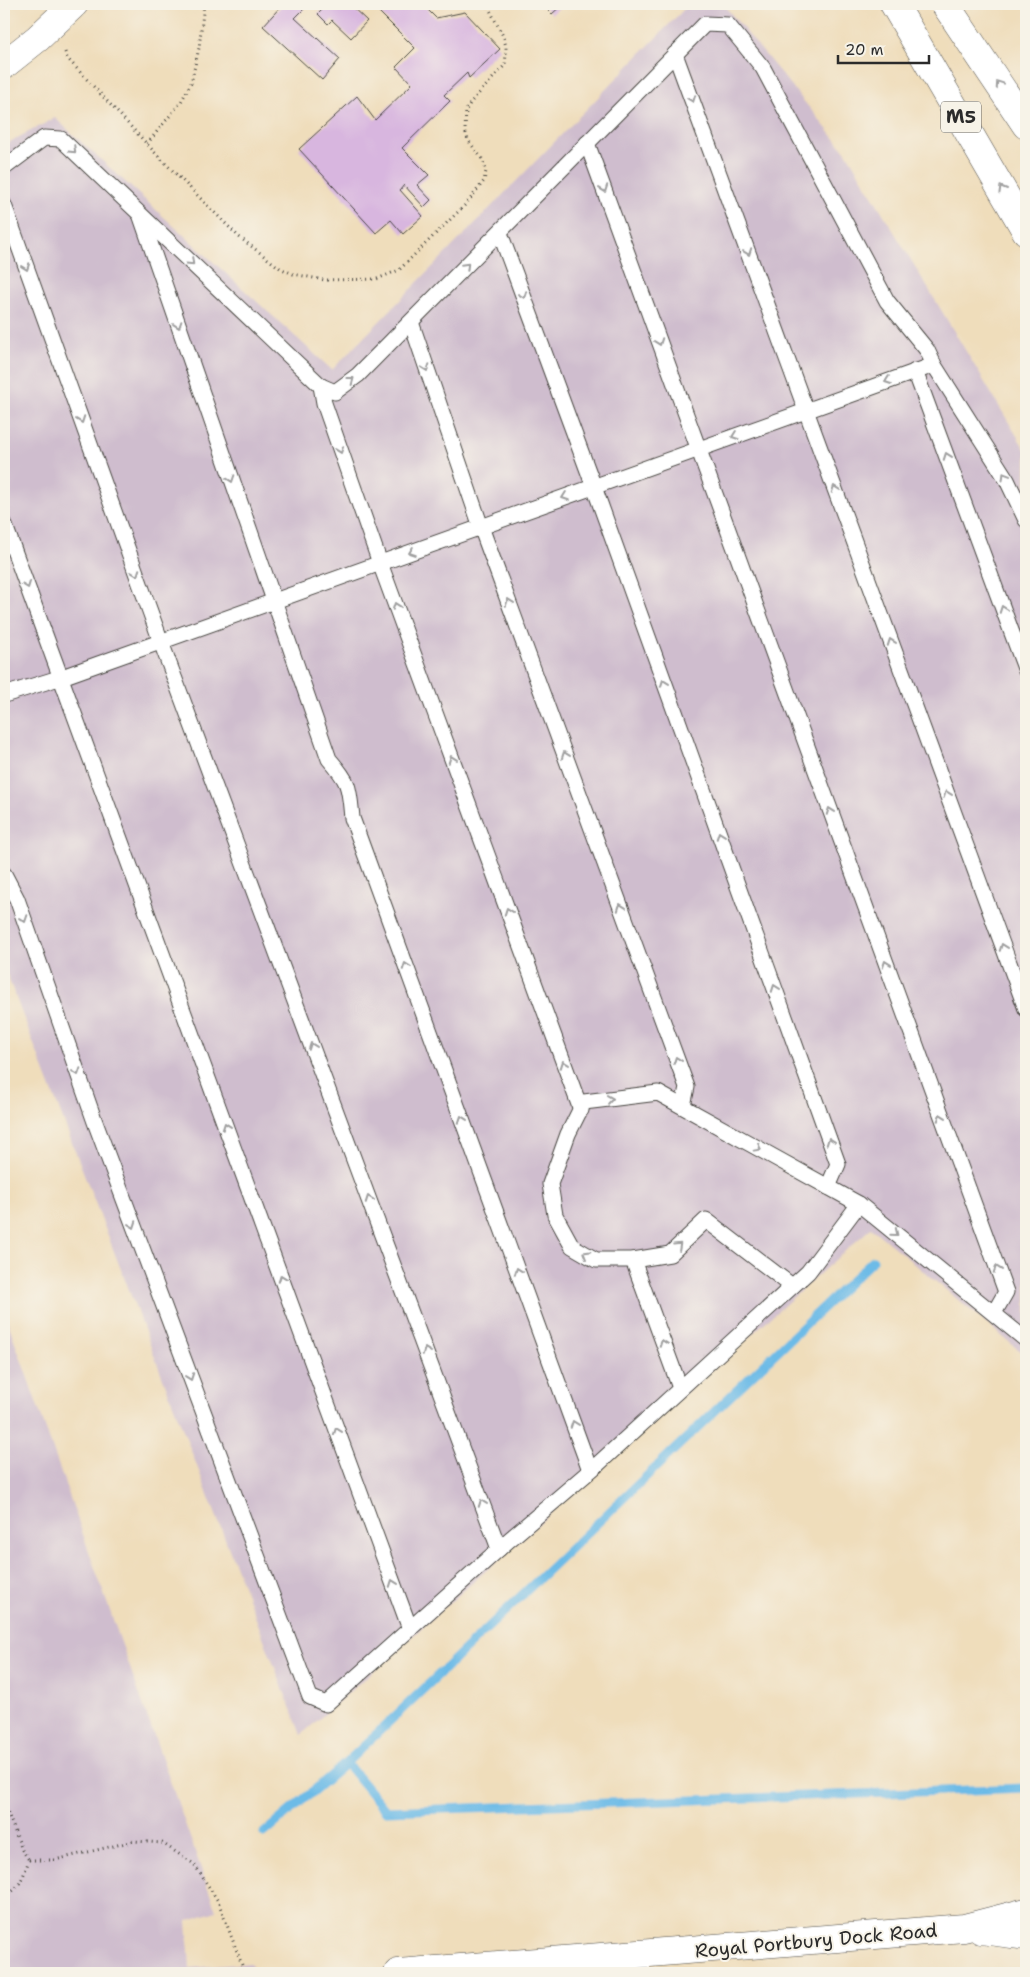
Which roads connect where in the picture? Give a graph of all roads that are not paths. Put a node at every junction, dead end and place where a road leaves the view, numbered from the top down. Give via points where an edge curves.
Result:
1 (74, 4) edge
2 (894, 4) edge
3 (944, 4) edge
4 (675, 54) junction
5 (4, 65) edge
6 (1026, 124) edge
7 (587, 143) junction
8 (4, 168) edge
9 (4, 204) edge
10 (140, 213) junction
11 (1026, 231) edge
12 (500, 233) junction
13 (410, 322) junction
14 (934, 365) junction
15 (915, 371) junction
16 (321, 386) junction
17 (806, 411) junction
18 (698, 450) junction
19 (594, 487) junction
20 (1026, 520) edge
21 (4, 523) edge
22 (481, 527) junction
23 (380, 563) junction
24 (273, 602) junction
25 (161, 642) junction
26 (1026, 671) edge
27 (62, 677) junction
28 (4, 695) edge
29 (4, 874) edge
30 (1026, 1009) edge
31 (683, 1106) junction
32 (580, 1110) junction
33 (828, 1187) junction
34 (859, 1204) junction
35 (633, 1260) junction
36 (792, 1286) junction
37 (994, 1314) junction
38 (1026, 1340) edge
39 (680, 1388) junction
40 (590, 1470) junction
41 (500, 1549) junction
42 (410, 1629) junction
43 (1026, 1912) edge
44 (964, 1928) junction
45 (1026, 1936) edge
46 (398, 1973) edge

1 - 5 main road
11 -> 2 main road, M5
6 -> 3 main road, M5
4 - 7 lane
4 - 14 lane via 705,24 728,25 763,68 887,301 927,350
4 -> 17 lane
7 - 12 lane
7 -> 18 lane
8 -> 10 lane via 44,138 61,139
9 -> 25 lane
10 -> 16 lane
10 -> 24 lane
13 -> 12 lane
12 -> 19 lane
16 -> 13 lane via 335,392 358,375
13 -> 22 lane
14 - 15 lane
20 -> 14 lane via 1007,480
15 -> 17 lane
26 -> 15 lane
16 -> 23 lane via 324,403
17 -> 18 lane
30 -> 17 lane
18 - 19 lane
37 -> 18 lane via 1006,1292
19 -> 22 lane
33 -> 19 lane via 838,1164
21 -> 27 lane
22 -> 23 lane
31 -> 22 lane via 687,1087
23 - 24 lane
32 -> 23 lane
24 - 25 lane
40 -> 24 lane via 352,818 350,790 345,777 329,759
25 - 27 lane
41 -> 25 lane
27 - 28 lane
42 -> 27 lane
29 -> 42 lane via 17,899 95,1122 310,1697 326,1704
32 -> 31 lane via 584,1102 658,1093
31 -> 33 lane
35 -> 32 lane via 596,1260 572,1246 555,1215 550,1184
33 - 34 lane
34 - 36 lane via 808,1272
34 -> 37 lane
35 -> 36 lane via 670,1254 706,1220
39 -> 35 lane
36 - 39 lane
37 - 38 lane
39 - 40 lane
40 - 41 lane
41 - 42 lane
43 - 44 main road, Royal Portbury Dock Road
44 - 45 main road, Royal Portbury Dock Road
44 - 46 main road, Royal Portbury Dock Road

